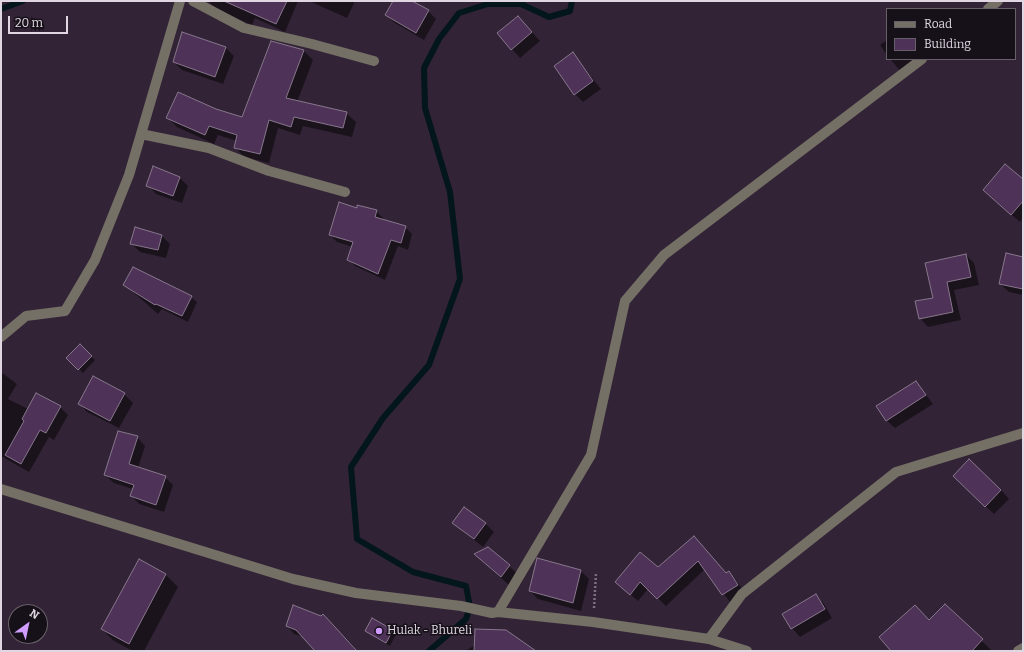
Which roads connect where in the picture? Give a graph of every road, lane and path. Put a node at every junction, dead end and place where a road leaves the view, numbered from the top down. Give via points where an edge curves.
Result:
1 (180, 1) edge
2 (192, 1) edge
3 (998, 1) edge
4 (987, 6) edge
5 (921, 60) edge
6 (374, 61) dead end
7 (141, 134) junction
8 (345, 192) dead end
9 (1, 337) edge
10 (1023, 433) edge
11 (1, 489) edge
12 (596, 572) dead end
13 (495, 613) junction
14 (593, 622) junction
15 (709, 639) junction
16 (1023, 648) edge
17 (747, 651) edge
18 (1018, 651) edge

1 - 7 street
2 - 6 street via 244,28
3 - 4 street
5 - 13 street via 664,255 625,301 591,455
7 - 8 street via 209,148 269,171
7 - 9 street via 95,260 65,311 26,316
10 - 15 street via 896,472 742,594
11 - 13 street via 293,579 356,593 461,606
12 - 14 path
13 - 14 street
14 - 15 street
15 - 17 street
16 - 18 street

